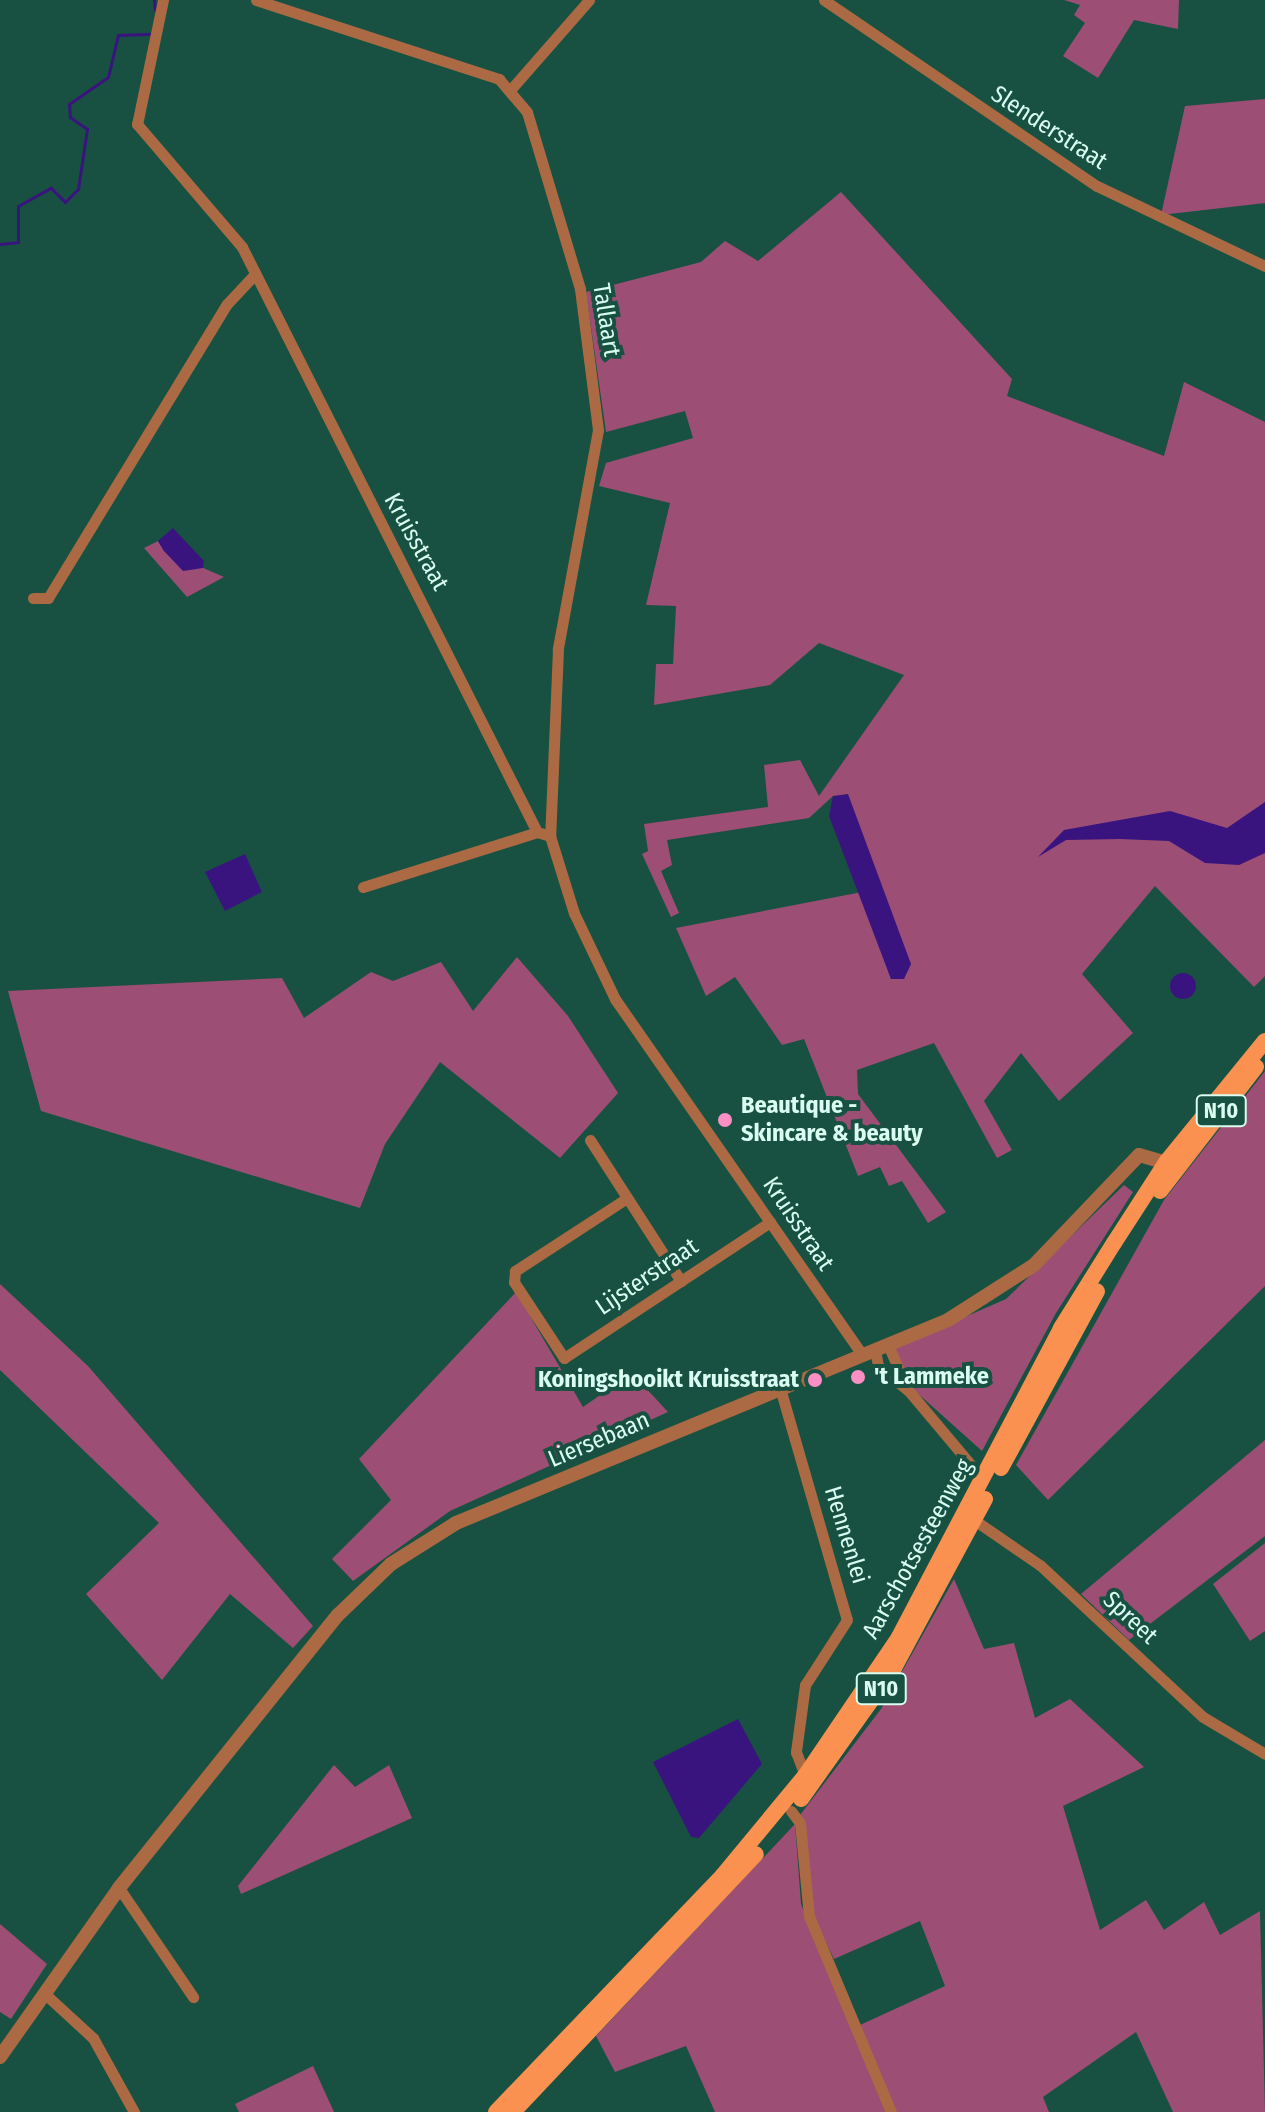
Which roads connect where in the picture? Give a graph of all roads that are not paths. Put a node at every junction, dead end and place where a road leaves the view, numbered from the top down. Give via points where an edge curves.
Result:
1 (163, 0) edge
2 (256, 0) edge
3 (589, 0) edge
4 (824, 0) edge
5 (512, 88) junction
6 (1265, 266) edge
7 (253, 276) junction
8 (33, 598) dead end
9 (537, 832) junction
10 (550, 836) junction
11 (363, 887) dead end
12 (1265, 1041) edge
13 (1265, 1057) edge
14 (1226, 1095) junction
15 (590, 1140) dead end
16 (1173, 1163) junction
17 (627, 1198) junction
18 (770, 1222) junction
19 (681, 1281) junction
20 (875, 1350) junction
21 (780, 1388) junction
22 (970, 1464) dead end
23 (970, 1517) junction
24 (1265, 1754) edge
25 (805, 1776) junction
26 (791, 1811) junction
27 (119, 1888) junction
28 (44, 1993) junction
29 (193, 1997) dead end
30 (0, 2057) edge
31 (134, 2112) edge
32 (496, 2112) edge
33 (513, 2112) edge
34 (891, 2112) edge

1 - 7 street, Kruisstraat via 137,124 227,226
2 - 5 street
3 - 5 street
4 - 6 street, Slenderstraat via 1097,186
5 - 10 street, Tallaart via 527,112 576,272 598,430 558,649
7 - 8 street via 231,297 48,598
7 - 9 street, Kruisstraat
9 - 10 street
9 - 11 street
10 - 18 street, Kruisstraat via 556,868 609,987
12 - 14 main road, Aarschotsesteenweg / N10
13 - 14 main road, Aarschotsesteenweg / N10
14 - 16 main road, Aarschotsesteenweg / N10
15 - 17 street
16 - 20 street, Liersebaan via 1139,1155 1014,1282
16 - 23 main road, Aarschotsesteenweg / N10
17 - 19 street
17 - 19 street, Lijsterstraat via 515,1271 514,1282 553,1342 564,1358
18 - 19 street, Lijsterstraat
18 - 20 street, Kruisstraat
20 - 21 street, Liersebaan
20 - 22 street via 878,1366 908,1390
21 - 25 street, Hennenlei via 847,1620 805,1685 796,1752
21 - 27 street, Liersebaan via 456,1523 391,1564 338,1615
23 - 24 street, Spreet via 1041,1566 1203,1717
23 - 25 main road, Aarschotsesteenweg / N10 via 899,1637
23 - 26 main road, Aarschotsesteenweg / N10 via 870,1706
25 - 32 main road, Aarschotsesteenweg / N10 via 723,1875
26 - 33 main road, Aarschotsesteenweg / N10
26 - 34 street via 800,1823 809,1916
27 - 28 street, Liersebaan
27 - 29 street
28 - 30 street, Liersebaan
28 - 31 street via 93,2038

